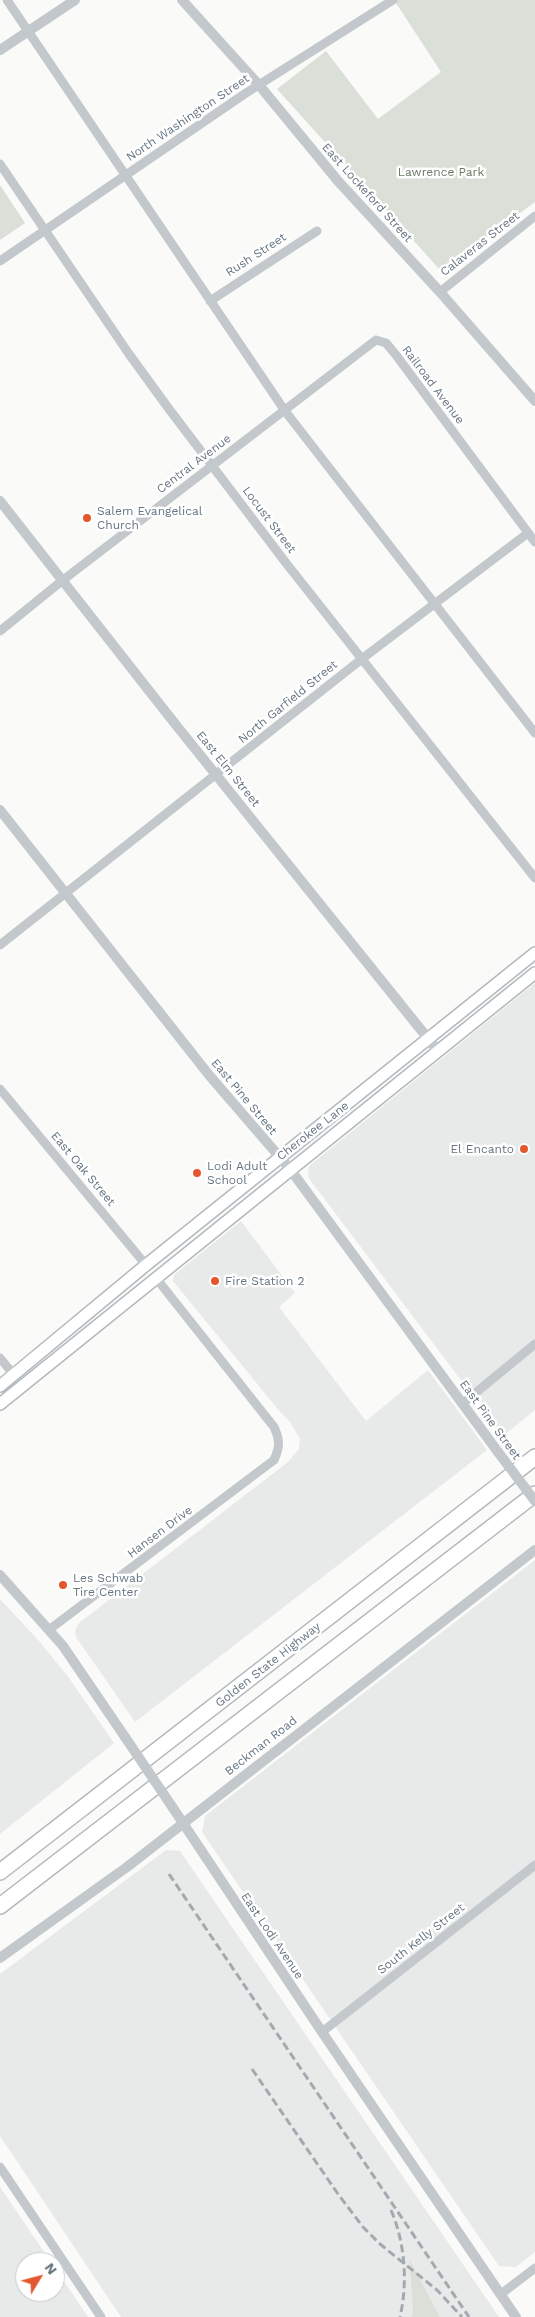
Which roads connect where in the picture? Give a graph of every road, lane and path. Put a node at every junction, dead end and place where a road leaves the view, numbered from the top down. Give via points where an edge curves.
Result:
1 (7, 0) edge
2 (75, 0) edge
3 (182, 0) edge
4 (394, 0) edge
5 (28, 32) junction
6 (0, 50) edge
7 (259, 85) junction
8 (0, 164) edge
9 (126, 175) junction
10 (535, 216) edge
11 (44, 230) junction
12 (317, 230) dead end
13 (0, 260) edge
14 (440, 292) junction
15 (210, 301) junction
16 (535, 401) edge
17 (285, 411) junction
18 (212, 466) junction
19 (0, 501) edge
20 (528, 533) junction
21 (535, 542) edge
22 (63, 580) junction
23 (435, 604) junction
24 (0, 631) edge
25 (363, 658) junction
26 (535, 732) edge
27 (216, 775) junction
28 (0, 810) edge
29 (535, 878) edge
30 (66, 893) junction
31 (0, 946) edge
32 (535, 953) edge
33 (535, 973) edge
34 (428, 1038) junction
35 (438, 1051) junction
36 (0, 1089) edge
37 (278, 1158) junction
38 (290, 1169) junction
39 (146, 1265) junction
40 (156, 1278) junction
41 (535, 1344) edge
42 (0, 1358) edge
43 (14, 1375) junction
44 (0, 1386) edge
45 (0, 1404) edge
46 (462, 1404) junction
47 (535, 1453) edge
48 (535, 1457) edge
49 (522, 1468) junction
50 (535, 1494) edge
51 (535, 1501) edge
52 (535, 1550) edge
53 (0, 1575) edge
54 (50, 1629) junction
55 (182, 1823) junction
56 (535, 1865) edge
57 (0, 1872) edge
58 (0, 1906) edge
59 (0, 1958) edge
60 (322, 2032) junction
61 (0, 2167) edge
62 (535, 2268) edge
63 (501, 2294) junction
64 (101, 2317) edge
65 (516, 2317) edge

1 - 5 street
2 - 5 street
3 - 7 street, East Lockeford Street
4 - 7 street, North Washington Street
5 - 6 street
5 - 9 street
7 - 9 street, North Washington Street
7 - 14 street, East Lockeford Street via 338,181
8 - 11 street, Locust Street
9 - 11 street, North Washington Street
9 - 15 street
10 - 14 street, Calaveras Street
11 - 13 street, North Washington Street
11 - 18 street, Locust Street via 129,354
12 - 15 street, Rush Street
14 - 16 street, East Lockeford Street
15 - 17 street
17 - 18 street, Central Avenue
17 - 20 street, Railroad Avenue via 361,350 376,340 386,343
17 - 23 street
18 - 22 street, Central Avenue
18 - 25 street, Locust Street
19 - 22 street, East Elm Street
20 - 21 street, Railroad Avenue
20 - 23 street, North Garfield Street
22 - 24 street, Central Avenue
22 - 27 street, East Elm Street
23 - 25 street, North Garfield Street
23 - 26 street
25 - 27 street, North Garfield Street
25 - 29 street, Locust Street
27 - 30 street, North Garfield Street
27 - 34 street, East Elm Street
28 - 30 street, East Pine Street
30 - 31 street, North Garfield Street
30 - 37 street, East Pine Street via 196,1060
32 - 34 main road, Cherokee Lane
33 - 35 main road, Cherokee Lane
34 - 35 street, East Elm Street
34 - 37 main road, Cherokee Lane
35 - 38 main road, Cherokee Lane
36 - 39 street, East Oak Street
37 - 38 street, East Pine Street
37 - 39 main road, Cherokee Lane
38 - 40 main road, Cherokee Lane
38 - 46 street, East Pine Street
39 - 43 main road, Cherokee Lane
40 - 45 main road, Cherokee Lane
40 - 54 street, Hansen Drive via 274,1427 280,1438 279,1449 274,1460
41 - 46 street
42 - 43 street
43 - 44 main road, Cherokee Lane
46 - 51 street, East Pine Street, bridge
47 - 49 highway
48 - 49 highway, Golden State Highway
49 - 57 highway, Golden State Highway
50 - 58 highway
52 - 55 street, Beckman Road
53 - 54 street, East Lodi Avenue
54 - 55 street, East Lodi Avenue, bridge
55 - 59 street, Beckman Road via 127,1867
55 - 60 street, East Lodi Avenue
56 - 60 street, South Kelly Street
60 - 63 street, East Lodi Avenue
61 - 64 street
62 - 63 street
63 - 65 street, East Lodi Avenue

